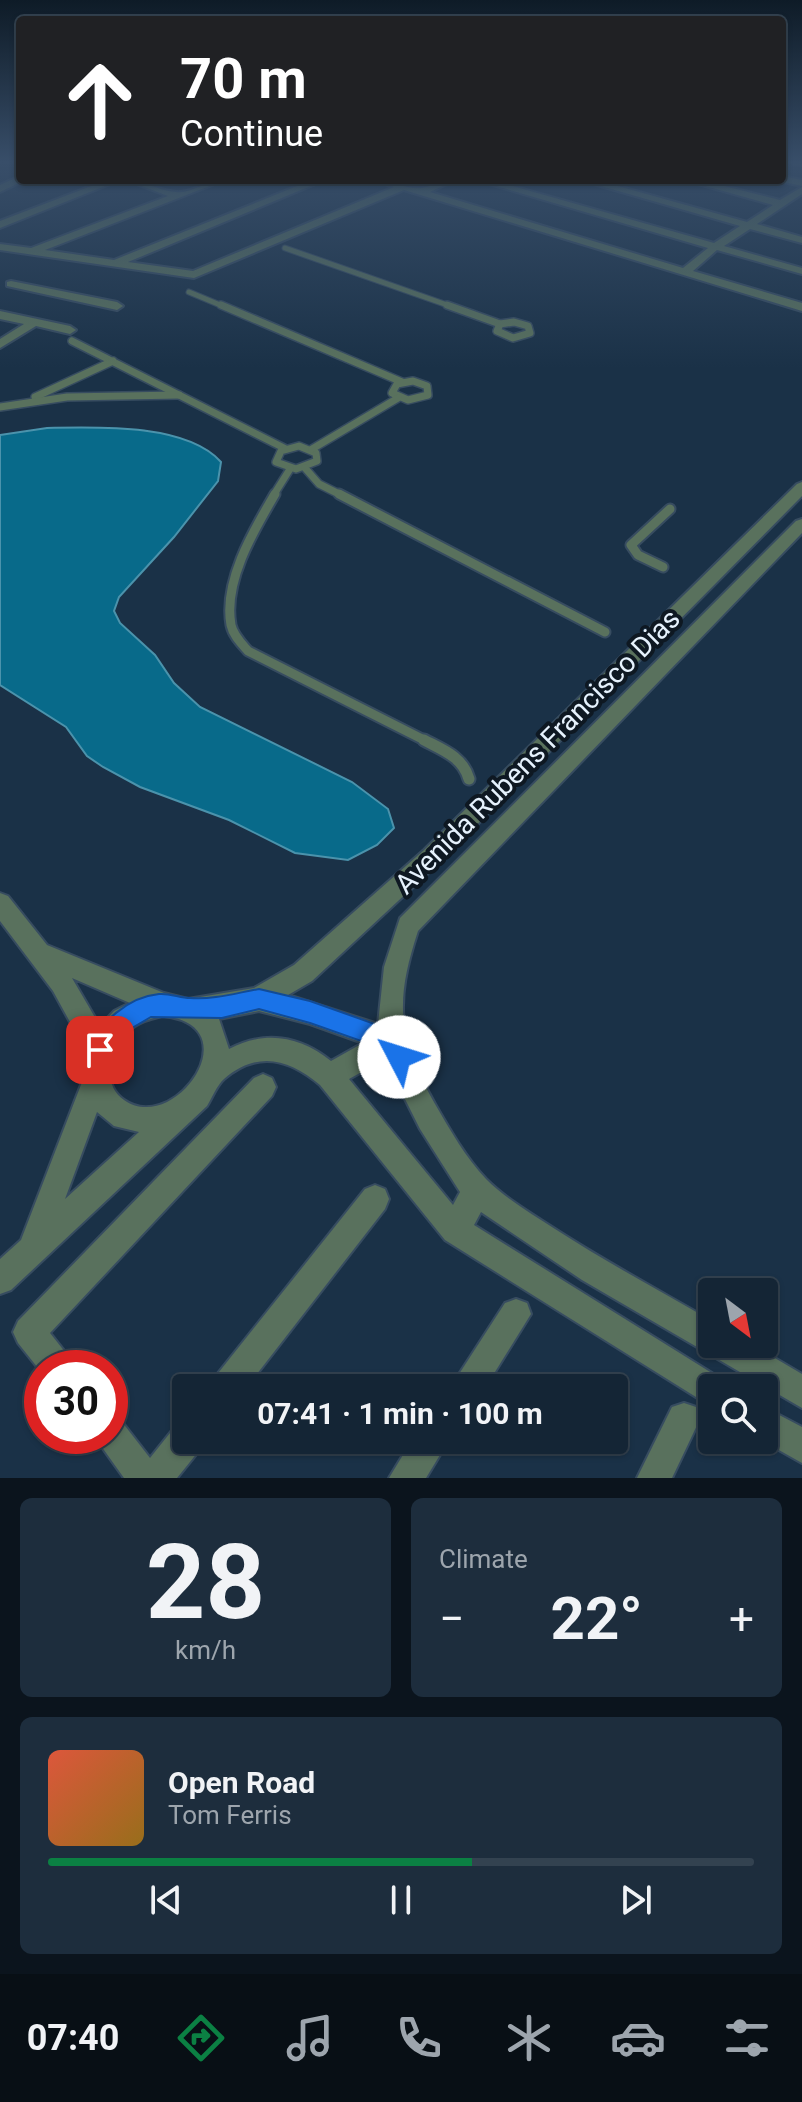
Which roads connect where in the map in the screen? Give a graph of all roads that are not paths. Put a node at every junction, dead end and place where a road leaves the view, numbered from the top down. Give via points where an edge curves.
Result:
1 (88, 230) edge
2 (197, 230) edge
3 (303, 230) edge
4 (546, 230) edge
5 (656, 230) edge
6 (741, 230) edge
7 (767, 230) edge
8 (802, 240) edge
9 (0, 247) edge
10 (715, 247) junction
11 (285, 248) dead end
12 (30, 252) junction
13 (113, 264) junction
14 (802, 271) edge
15 (685, 272) junction
16 (0, 275) edge
17 (6, 287) edge
18 (189, 292) dead end
19 (117, 306) dead end
20 (802, 307) edge
21 (0, 315) edge
22 (35, 322) junction
23 (500, 324) junction
24 (71, 335) joint
25 (0, 344) edge
26 (113, 361) junction
27 (402, 382) junction
28 (181, 395) junction
29 (398, 398) junction
30 (29, 400) junction
31 (0, 407) edge
32 (286, 449) junction
33 (312, 449) junction
34 (305, 468) junction
35 (290, 469) junction
36 (802, 487) edge
37 (670, 509) dead end
38 (802, 524) edge
39 (663, 567) dead end
40 (605, 632) dead end
41 (469, 779) dead end
42 (0, 903) edge
43 (43, 954) junction
44 (259, 999) junction
45 (162, 1004) junction
46 (191, 1009) junction
47 (392, 1041) junction
48 (100, 1050) junction
49 (215, 1070) junction
50 (329, 1076) junction
51 (96, 1080) junction
52 (263, 1087) dead end
53 (184, 1109) junction
54 (477, 1191) junction
55 (375, 1199) dead end
56 (455, 1230) junction
57 (33, 1246) junction
58 (0, 1279) edge
59 (516, 1314) dead end
60 (698, 1331) edge
61 (44, 1350) edge
62 (745, 1358) edge
63 (237, 1374) edge
64 (475, 1374) edge
65 (698, 1382) edge
66 (802, 1392) edge
67 (684, 1419) dead end
68 (778, 1431) edge
69 (802, 1446) edge
70 (126, 1454) edge
71 (175, 1454) edge
72 (422, 1454) edge
73 (145, 1478) edge
74 (156, 1478) edge
75 (406, 1478) edge
76 (654, 1478) edge

1 - 12 street
2 - 13 street
3 - 13 street via 200,274
4 - 15 street
5 - 10 street
6 - 10 street
7 - 8 street
9 - 12 street
10 - 14 street
10 - 15 street
11 - 23 lane
12 - 13 street
15 - 20 street
16 - 17 street via 16,278
17 - 19 street
18 - 27 lane
21 - 22 street
22 - 24 street
22 - 25 street
23 - 23 lane via 497,331 508,337 524,337 531,331 520,322
24 - 26 lane
26 - 28 lane
26 - 30 lane
27 - 29 lane via 392,390
27 - 29 lane via 423,384 430,392 419,399
28 - 30 lane
28 - 32 lane
29 - 33 lane
30 - 31 lane
32 - 33 lane
32 - 35 lane via 277,454 276,462
33 - 34 lane via 317,461
34 - 35 lane
34 - 40 lane via 319,484
35 - 41 lane via 234,584 231,625 236,637 248,651 453,755
36 - 44 street, Avenida Rubens Francisco Dias via 404,883 303,973
37 - 39 lane via 631,545 638,555
38 - 47 street, Avenida Rubens Francisco Dias via 408,925 399,952
42 - 43 street
43 - 45 street
43 - 48 street
44 - 46 street, Avenida Rubens Francisco Dias
44 - 47 street, Avenida Rubens Francisco Dias
45 - 46 street
45 - 48 street via 119,1024
46 - 49 street via 216,1040
47 - 50 street
47 - 54 street via 448,1154
48 - 51 street
49 - 50 street via 252,1050 280,1049 305,1056
49 - 53 street
50 - 56 street
51 - 53 street via 109,1106 135,1120
51 - 57 street
52 - 61 street via 29,1332
53 - 57 street
54 - 56 street
54 - 60 street
55 - 63 street
56 - 65 street
57 - 58 street
59 - 64 street
62 - 66 street
67 - 76 street
68 - 69 street
70 - 73 street
71 - 74 street
72 - 75 street

